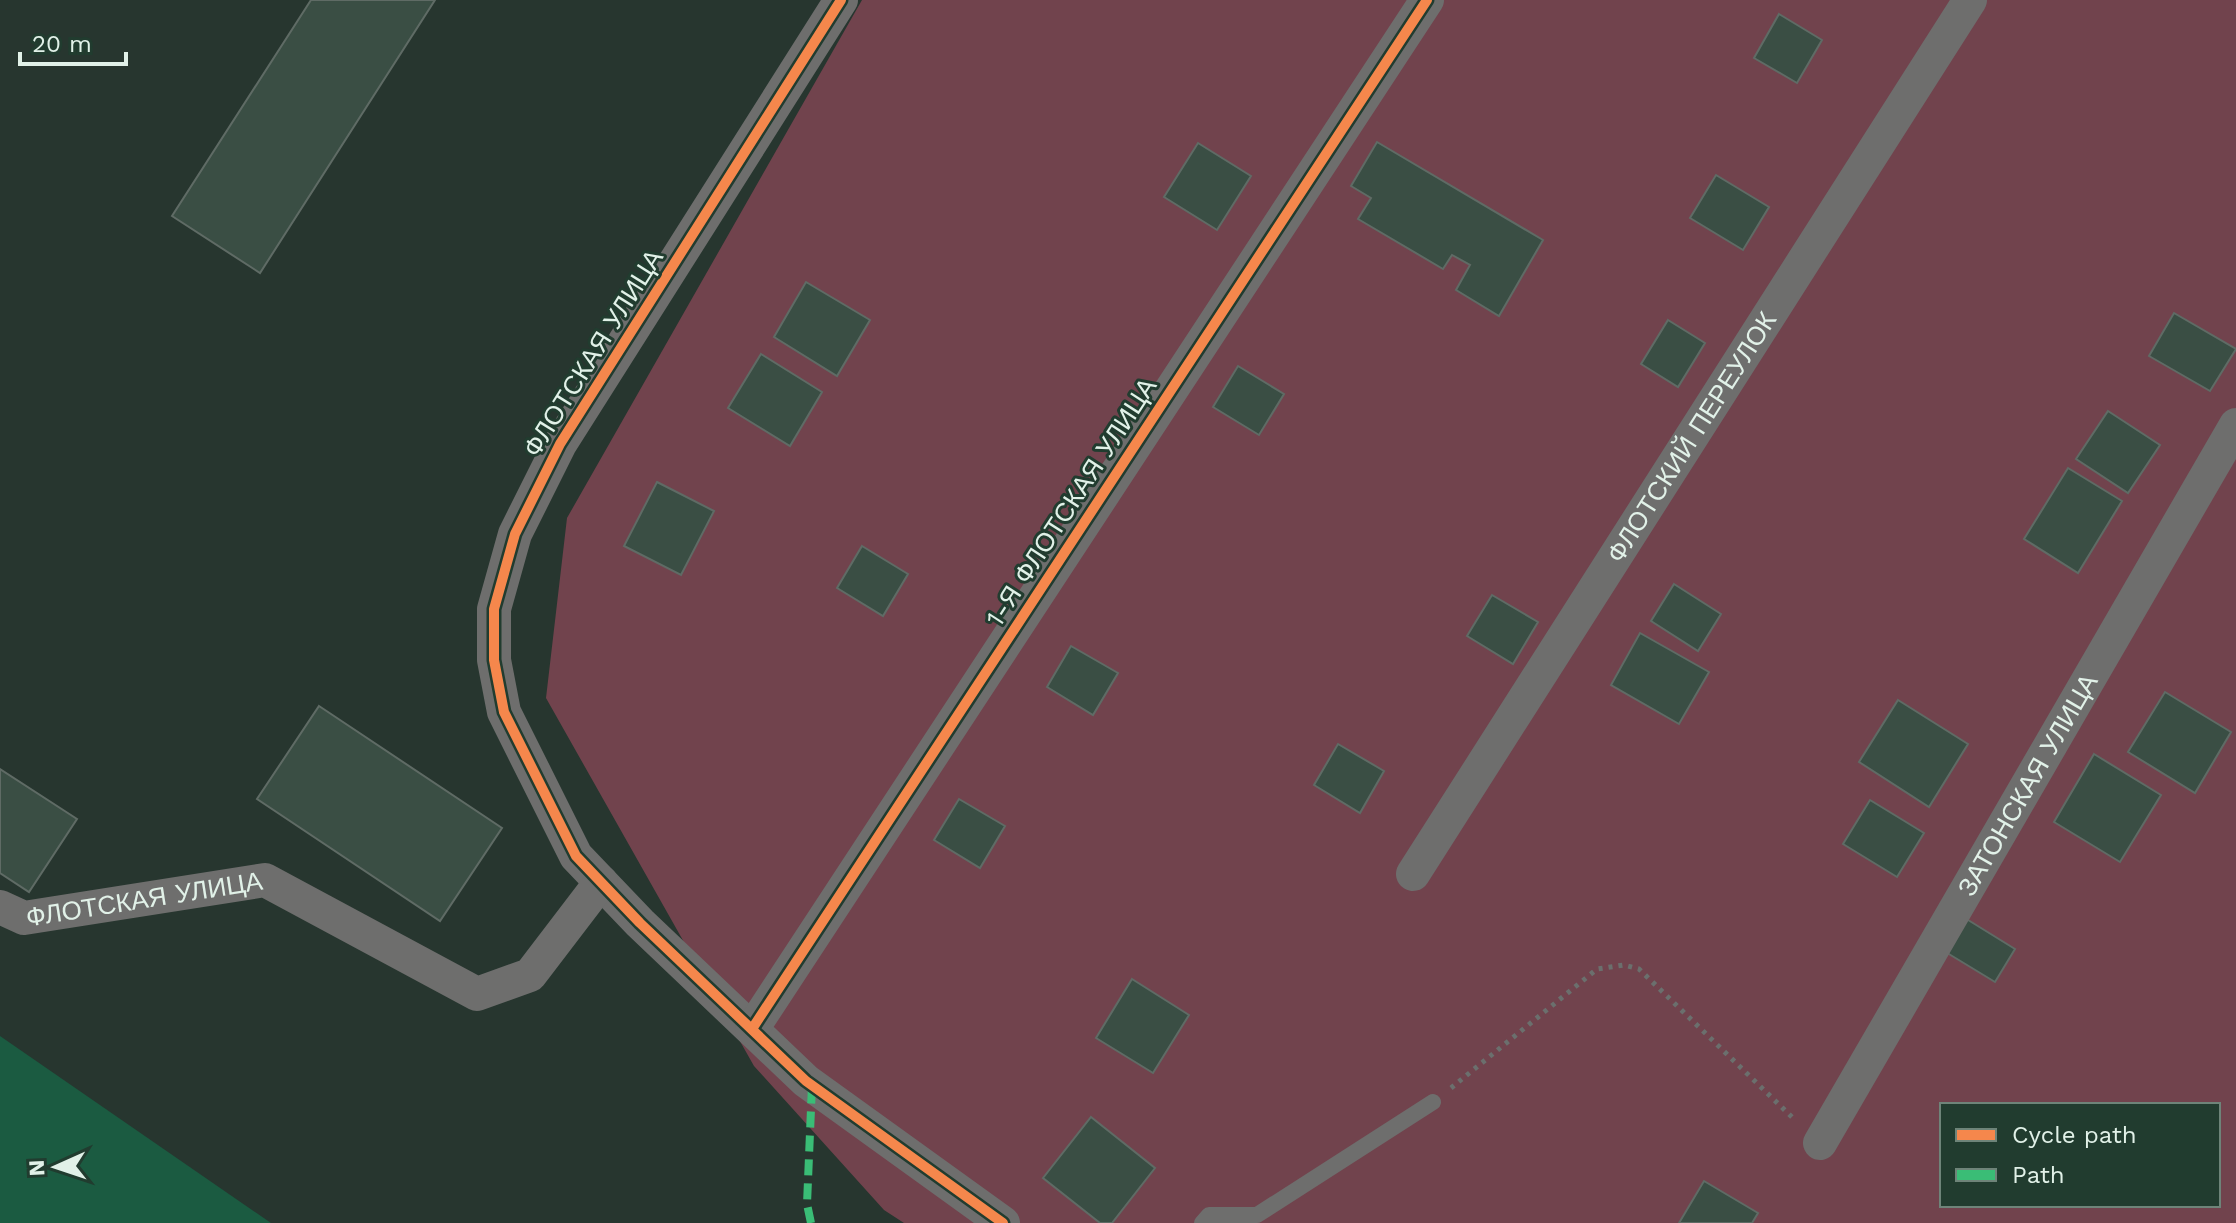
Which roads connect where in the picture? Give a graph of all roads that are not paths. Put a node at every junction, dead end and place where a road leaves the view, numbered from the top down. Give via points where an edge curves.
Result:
1 (841, 0) edge
2 (1427, 0) edge
3 (1970, 0) edge
4 (2236, 425) edge
5 (1413, 874) dead end
6 (601, 882) junction
7 (0, 907) edge
8 (752, 1029) junction
9 (1433, 1102) road end
10 (1820, 1143) road end
11 (1003, 1223) edge
12 (1202, 1223) edge

1 - 6 street, ФЛОТСКАЯ УЛИЦА via 560,444 515,534 494,609 494,660 504,712 576,856
2 - 8 street, 1-Я ФЛОТСКАЯ УЛИЦА
3 - 5 street, ФЛОТСКИЙ ПЕРЕУЛОК
4 - 10 street, ЗАТОНСКАЯ УЛИЦА
6 - 7 street, ФЛОТСКАЯ УЛИЦА via 530,975 477,994 265,880 24,918
6 - 8 street
8 - 11 street via 806,1081
9 - 12 lane via 1257,1215 1209,1215

